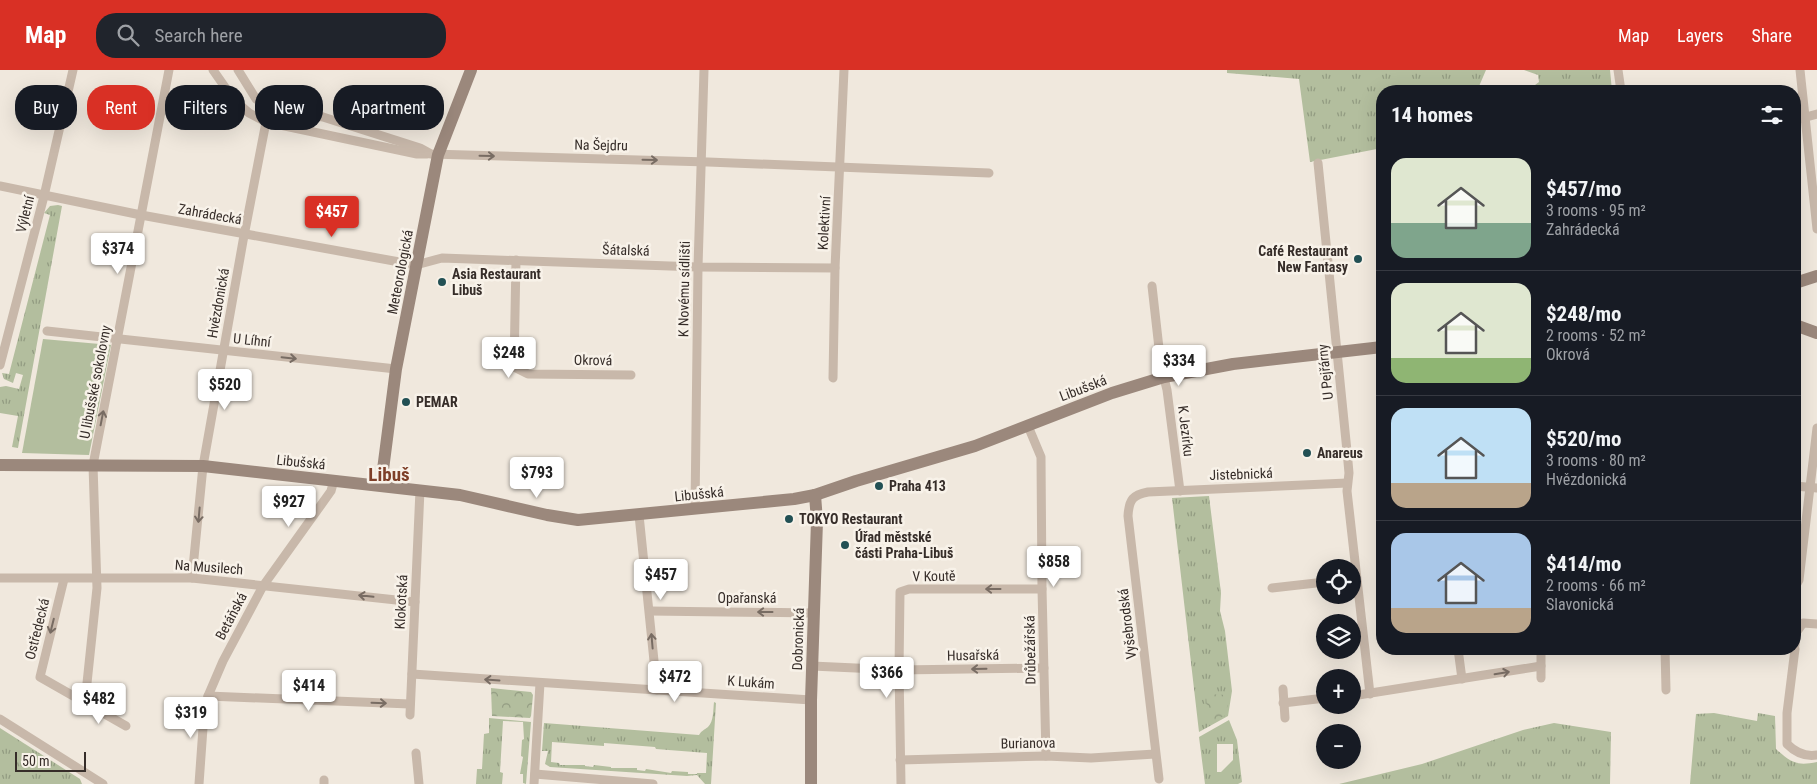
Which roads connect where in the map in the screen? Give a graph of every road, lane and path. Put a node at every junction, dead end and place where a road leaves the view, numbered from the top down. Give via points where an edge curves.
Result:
1 (73, 70) edge
2 (169, 70) edge
3 (213, 70) edge
4 (238, 70) edge
5 (472, 70) edge
6 (704, 70) edge
7 (844, 70) edge
8 (1618, 70) edge
9 (1800, 70) edge
10 (1620, 85) edge
11 (1800, 85) edge
12 (1817, 114) edge
13 (255, 116) edge
14 (1801, 118) edge
15 (264, 130) edge
16 (304, 130) edge
17 (1801, 131) edge
18 (433, 154) junction
19 (702, 162) junction
20 (1318, 162) dead end
21 (840, 167) junction
22 (989, 172) dead end
23 (0, 186) edge
24 (44, 196) junction
25 (141, 215) junction
26 (1817, 229) edge
27 (244, 234) junction
28 (516, 260) junction
29 (416, 265) junction
30 (698, 267) junction
31 (836, 268) junction
32 (1817, 276) edge
33 (1801, 281) edge
34 (1152, 286) dead end
35 (1801, 327) edge
36 (46, 331) dead end
37 (1817, 333) edge
38 (117, 339) junction
39 (1376, 348) edge
40 (224, 351) junction
41 (1337, 352) junction
42 (0, 365) edge
43 (396, 369) junction
44 (631, 375) dead end
45 (1164, 377) junction
46 (833, 378) dead end
47 (1028, 426) junction
48 (1817, 428) edge
49 (0, 465) edge
50 (93, 466) junction
51 (203, 466) junction
52 (334, 480) junction
53 (1347, 483) junction
54 (380, 485) junction
55 (1801, 487) edge
56 (1814, 488) edge
57 (420, 490) junction
58 (1180, 491) junction
59 (1137, 494) joint
60 (815, 496) junction
61 (695, 509) junction
62 (639, 515) junction
63 (1353, 559) edge
64 (1801, 568) edge
65 (95, 577) junction
66 (0, 578) edge
67 (192, 578) junction
68 (64, 579) junction
69 (1316, 583) edge
70 (263, 586) junction
71 (1272, 588) dead end
72 (1042, 589) junction
73 (415, 602) junction
74 (1358, 604) edge
75 (650, 611) junction
76 (814, 613) junction
77 (1817, 624) edge
78 (1801, 626) edge
79 (1459, 655) edge
80 (1541, 655) edge
81 (1665, 655) edge
82 (1793, 655) edge
83 (812, 666) junction
84 (1541, 666) junction
85 (1044, 668) junction
86 (899, 670) junction
87 (412, 674) junction
88 (1541, 678) dead end
89 (1462, 679) junction
90 (540, 683) junction
91 (1283, 689) dead end
92 (657, 690) junction
93 (1666, 690) dead end
94 (1370, 694) junction
95 (1361, 695) edge
96 (208, 696) junction
97 (1316, 699) edge
98 (811, 700) junction
99 (84, 702) junction
100 (1284, 703) junction
101 (410, 704) junction
102 (410, 715) dead end
103 (1285, 718) dead end
104 (0, 719) edge
105 (126, 726) dead end
106 (416, 753) dead end
107 (1155, 754) junction
108 (1817, 755) edge
109 (1046, 756) junction
110 (900, 760) junction
111 (535, 774) junction
112 (1158, 779) dead end
113 (103, 784) edge
114 (199, 784) edge
115 (419, 784) edge
116 (534, 784) edge
117 (653, 784) edge
118 (811, 784) edge
119 (901, 784) edge

1 - 24 street, Výletní
2 - 25 street, U libušské sokolovny
3 - 13 street via 234,100
4 - 18 street, Na Šejdru via 256,99 267,105 323,117
5 - 18 street, Meteorologická
6 - 19 street, K Novému sídlišti
7 - 21 street, Kolektivní
8 - 10 street
9 - 11 street
12 - 14 street
15 - 27 street, Hvězdonická
16 - 18 street via 417,154
17 - 26 street
18 -> 19 street, Na Šejdru
18 - 29 street, Meteorologická
19 - 21 street, Na Šejdru
19 - 30 street, K Novému sídlišti
20 - 41 street, U Pejřárny
21 - 22 street, Na Šejdru
21 - 31 street, Kolektivní
23 - 24 street, Zahrádecká
24 - 25 street, Zahrádecká
24 - 42 street, Výletní
25 - 27 street, Zahrádecká
25 - 38 street, U libušské sokolovny
27 - 29 street, Zahrádecká
27 - 40 street, Hvězdonická
28 - 29 street, Šátalská via 442,258
28 - 30 street, Šátalská
28 - 44 street, Okrová via 514,367 528,374
29 - 43 street, Meteorologická
30 - 31 street, Šátalská
30 - 61 street, K Novému sídlišti
31 - 46 street, Kolektivní
32 - 33 street
34 - 45 street, K Jezírku
35 - 37 street
36 - 38 street, U Líhní
38 - 40 street, U Líhní
50 -> 38 street, U libušské sokolovny
39 - 41 street, Libušská
40 -> 43 street, U Líhní
40 - 51 street, Hvězdonická
41 - 45 street, Libušská via 1233,364
41 - 53 street, U Pejřárny via 1349,473
43 - 54 street, Meteorologická
45 - 47 street, Libušská via 1112,393
45 - 58 street, K Jezírku
47 - 60 street, Libušská
47 - 72 street, Drůbežářská via 1041,457
48 - 56 street
49 - 50 street, Libušská
50 - 51 street, Libušská
50 - 65 street, U libušské sokolovny
51 - 52 street, Libušská
51 -> 67 street, Hvězdonická
52 - 54 street, Libušská
52 - 70 street, Betáňská via 330,491
53 - 58 street, Jistebnická
53 - 63 street, U Pejřárny
54 - 57 street, Libušská
55 - 56 street
56 - 64 street
57 - 62 street, Libušská via 460,495 578,520
57 - 73 street, Klokotská
58 - 59 street, Jistebnická
59 - 107 street, Vyšebrodská via 1131,501 1128,516
60 - 61 street, Libušská
60 - 76 street, Dobronická
61 - 62 street, Libušská
62 - 75 street
65 - 67 street, Na Musilech
65 - 68 street, Na Musilech
65 - 99 street, U libušské sokolovny
66 - 68 street, Na Musilech
67 - 70 street, Na Musilech
68 -> 99 street, Ostředecká via 40,677
69 - 71 street
73 -> 70 street, Na Musilech
70 - 96 street, Betáňská via 222,661
72 - 85 street, Drůbežářská
72 -> 86 street, V Koutě via 909,589 900,592
73 - 87 street, Klokotská
74 - 94 street, U Pejřárny
76 -> 75 street, Opařanská
92 -> 75 street
76 - 83 street, Dobronická
77 - 78 street via 1804,623
79 - 89 street
80 - 84 street
81 - 93 street
82 - 108 street via 1787,744 1796,752
83 - 86 street, Husařská
83 - 98 street, Dobronická
84 - 88 street
89 -> 84 street
85 -> 86 street, Husařská
85 - 109 street, Drůbežářská
86 - 110 street, V Koutě
90 -> 87 street, K Lukám
87 - 101 street, Klokotská
89 - 94 street
90 - 92 street, K Lukám
90 - 111 street
91 - 100 street
92 - 98 street, K Lukám
94 - 95 street
96 -> 101 street
96 - 114 street, Betáňská
97 - 100 street
98 - 118 street, Dobronická
99 - 105 street, Ostředecká
100 - 103 street
101 - 102 street, Klokotská
104 - 113 street
106 - 115 street
107 - 109 street, Burianova via 1091,758
107 - 112 street, Vyšebrodská
109 - 110 street, Burianova
110 - 119 street, V Koutě
111 - 116 street
111 - 117 street

